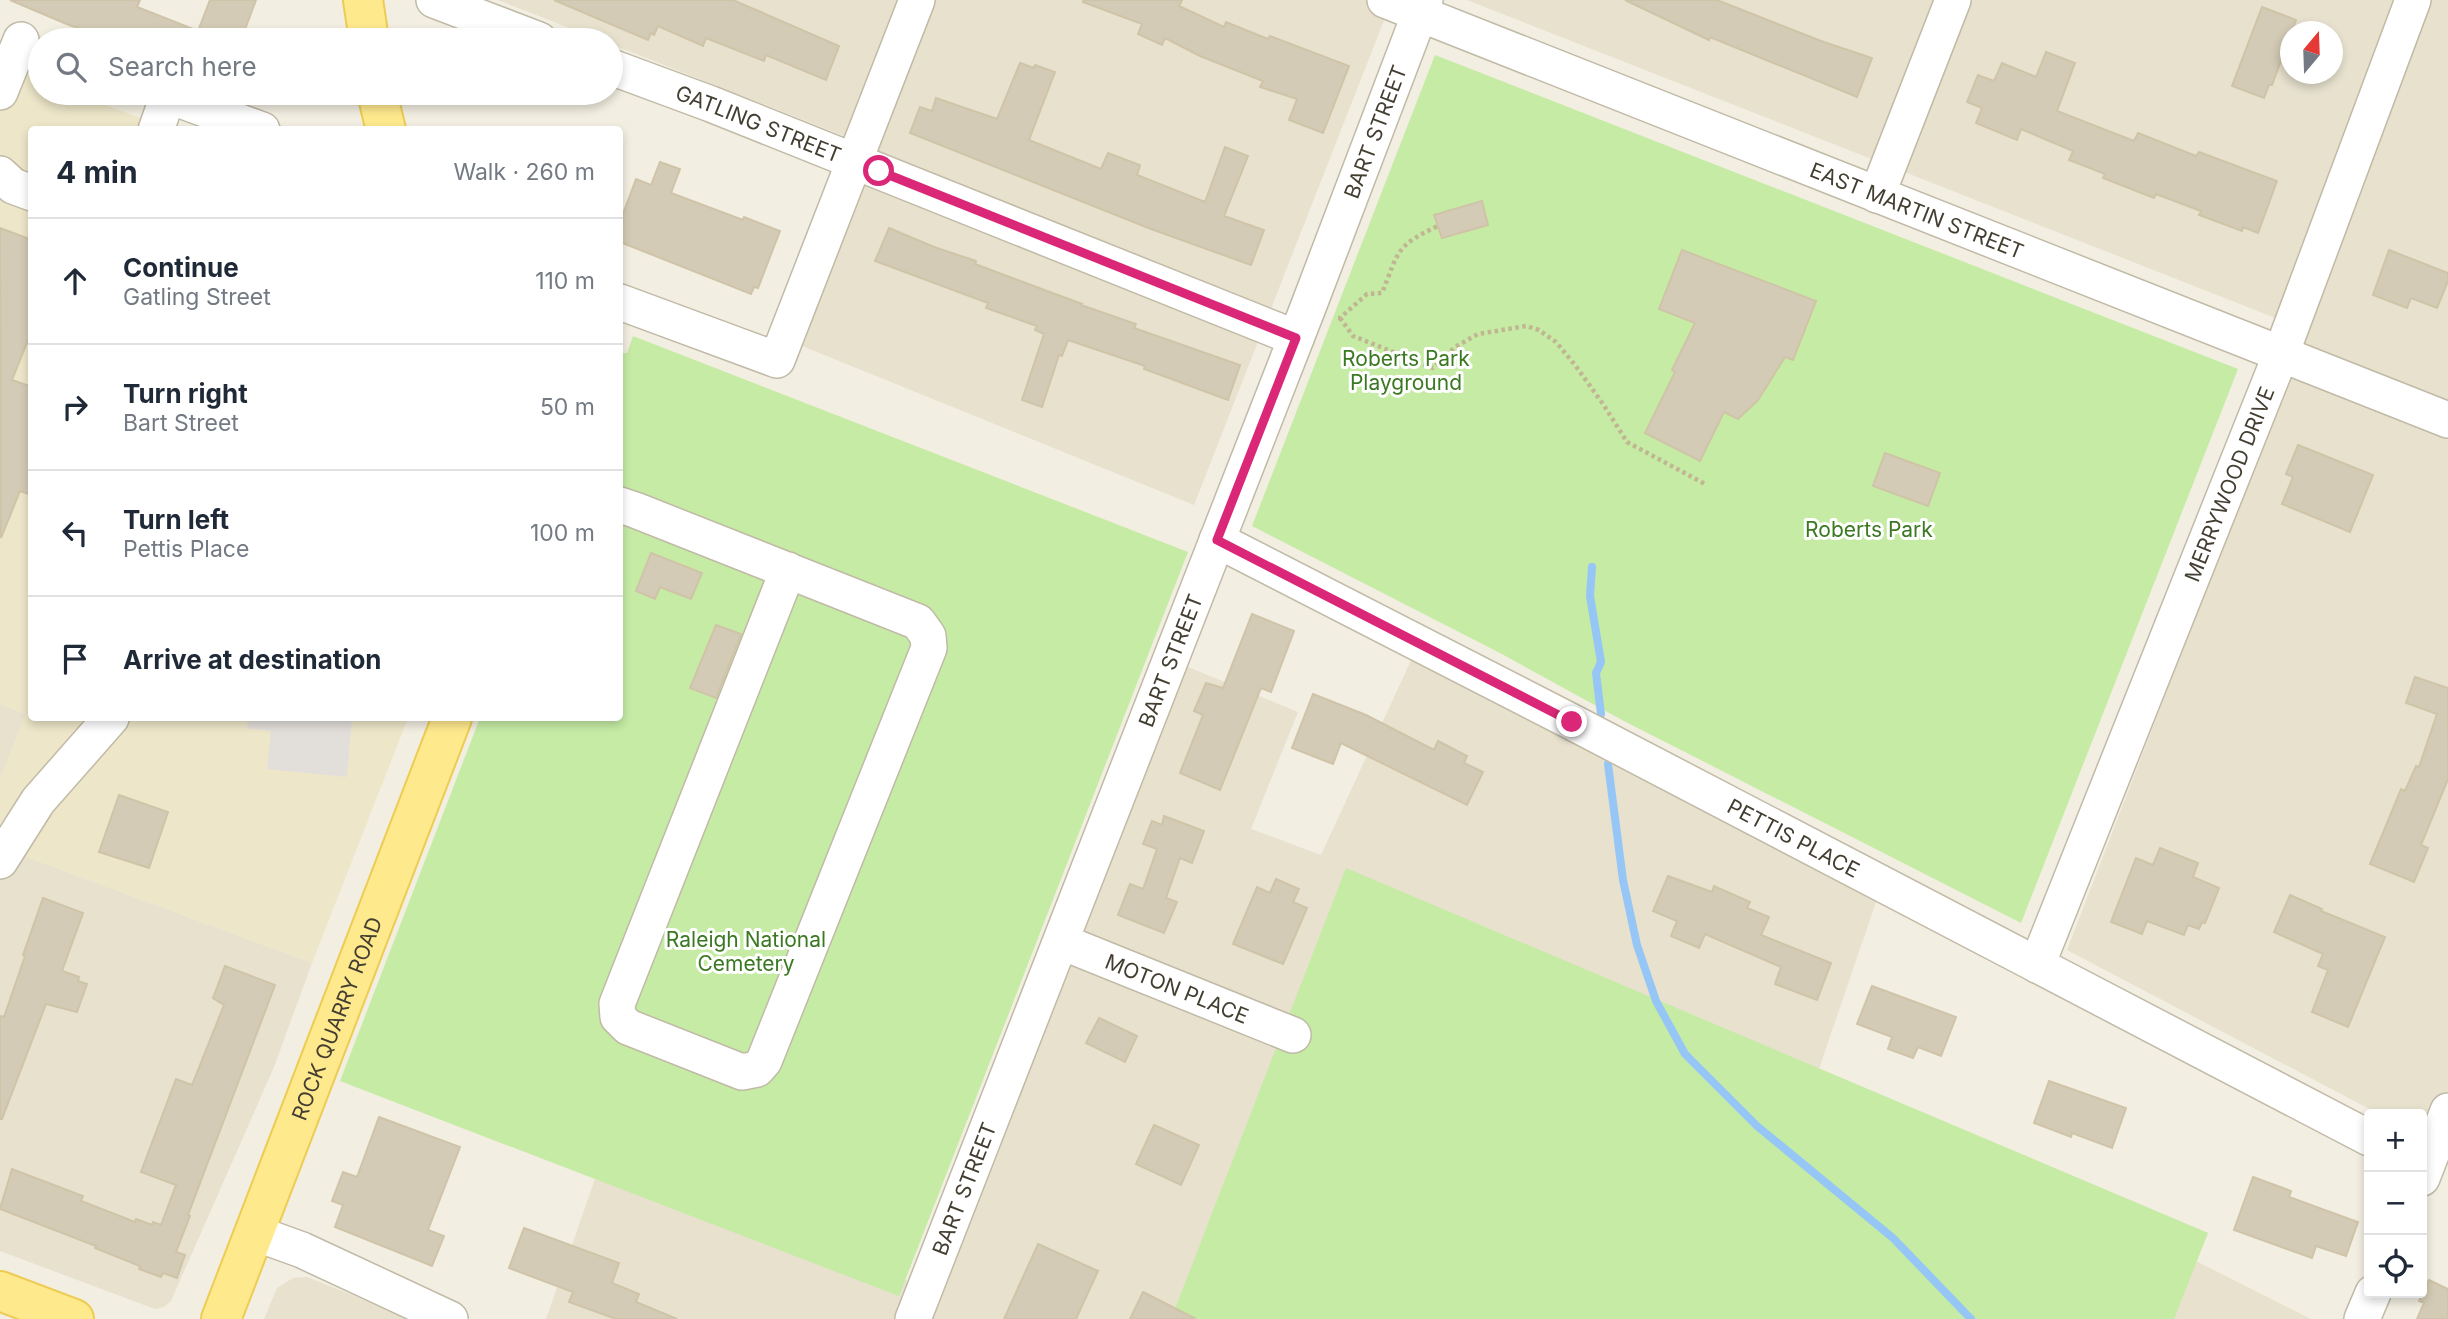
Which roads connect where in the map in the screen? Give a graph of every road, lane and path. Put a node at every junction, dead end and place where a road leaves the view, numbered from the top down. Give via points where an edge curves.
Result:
1 (363, 0) edge
2 (435, 0) edge
3 (917, 0) edge
4 (1385, 0) edge
5 (1953, 0) edge
6 (2413, 0) edge
7 (1423, 7) edge
8 (367, 28) edge
9 (508, 28) edge
10 (21, 39) edge
11 (623, 72) edge
12 (0, 92) edge
13 (162, 105) edge
14 (195, 105) edge
15 (380, 105) edge
16 (157, 126) edge
17 (251, 126) edge
18 (385, 126) edge
19 (855, 161) junction
20 (0, 174) edge
21 (28, 192) edge
22 (1877, 195) junction
23 (1438, 226) dead end
24 (623, 303) edge
25 (1325, 312) junction
26 (1296, 338) junction
27 (2281, 354) junction
28 (2448, 420) edge
29 (1705, 484) dead end
30 (623, 506) edge
31 (1217, 540) junction
32 (788, 570) junction
33 (108, 721) edge
34 (451, 721) edge
35 (0, 861) edge
36 (1062, 942) junction
37 (2037, 965) junction
38 (1293, 1035) dead end
39 (2448, 1111) edge
40 (2364, 1135) edge
41 (2430, 1172) edge
42 (255, 1233) junction
43 (0, 1291) edge
44 (2371, 1298) edge
45 (74, 1319) edge
46 (221, 1319) edge
47 (450, 1319) edge
48 (913, 1319) edge
49 (2362, 1319) edge

1 - 8 main road
2 - 9 street
3 - 19 street
4 - 7 street, EAST MARTIN STREET
5 - 22 street
6 - 27 street, MERRYWOOD DRIVE
7 - 22 street, EAST MARTIN STREET
7 - 25 street, BART STREET
10 - 12 street
11 - 19 street, GATLING STREET
13 - 16 street
14 - 17 street
15 - 18 main road
19 - 24 street via 777,360
19 - 26 street, GATLING STREET
20 - 21 street
22 - 27 street, EAST MARTIN STREET
23 - 25 path via 1408,241 1397,254 1382,293 1367,294
25 - 26 street, BART STREET
25 - 29 path via 1353,336 1433,368 1478,334 1526,326 1539,330 1575,365 1627,442
26 - 31 street, BART STREET
27 - 28 street, EAST MARTIN STREET
27 - 37 street, MERRYWOOD DRIVE
30 - 32 street
31 - 36 street, BART STREET
31 - 37 street, PETTIS PLACE
32 - 32 street via 918,622 928,636 929,648 764,1061 757,1069 742,1072 628,1027 618,1017 617,1004
33 - 35 street via 38,801
34 - 42 main road, ROCK QUARRY ROAD
36 - 38 street, MOTON PLACE
36 - 48 street, BART STREET
37 - 40 street, PETTIS PLACE
39 - 41 street
42 - 46 main road, ROCK QUARRY ROAD
42 - 47 street
43 - 45 main road
44 - 49 street

